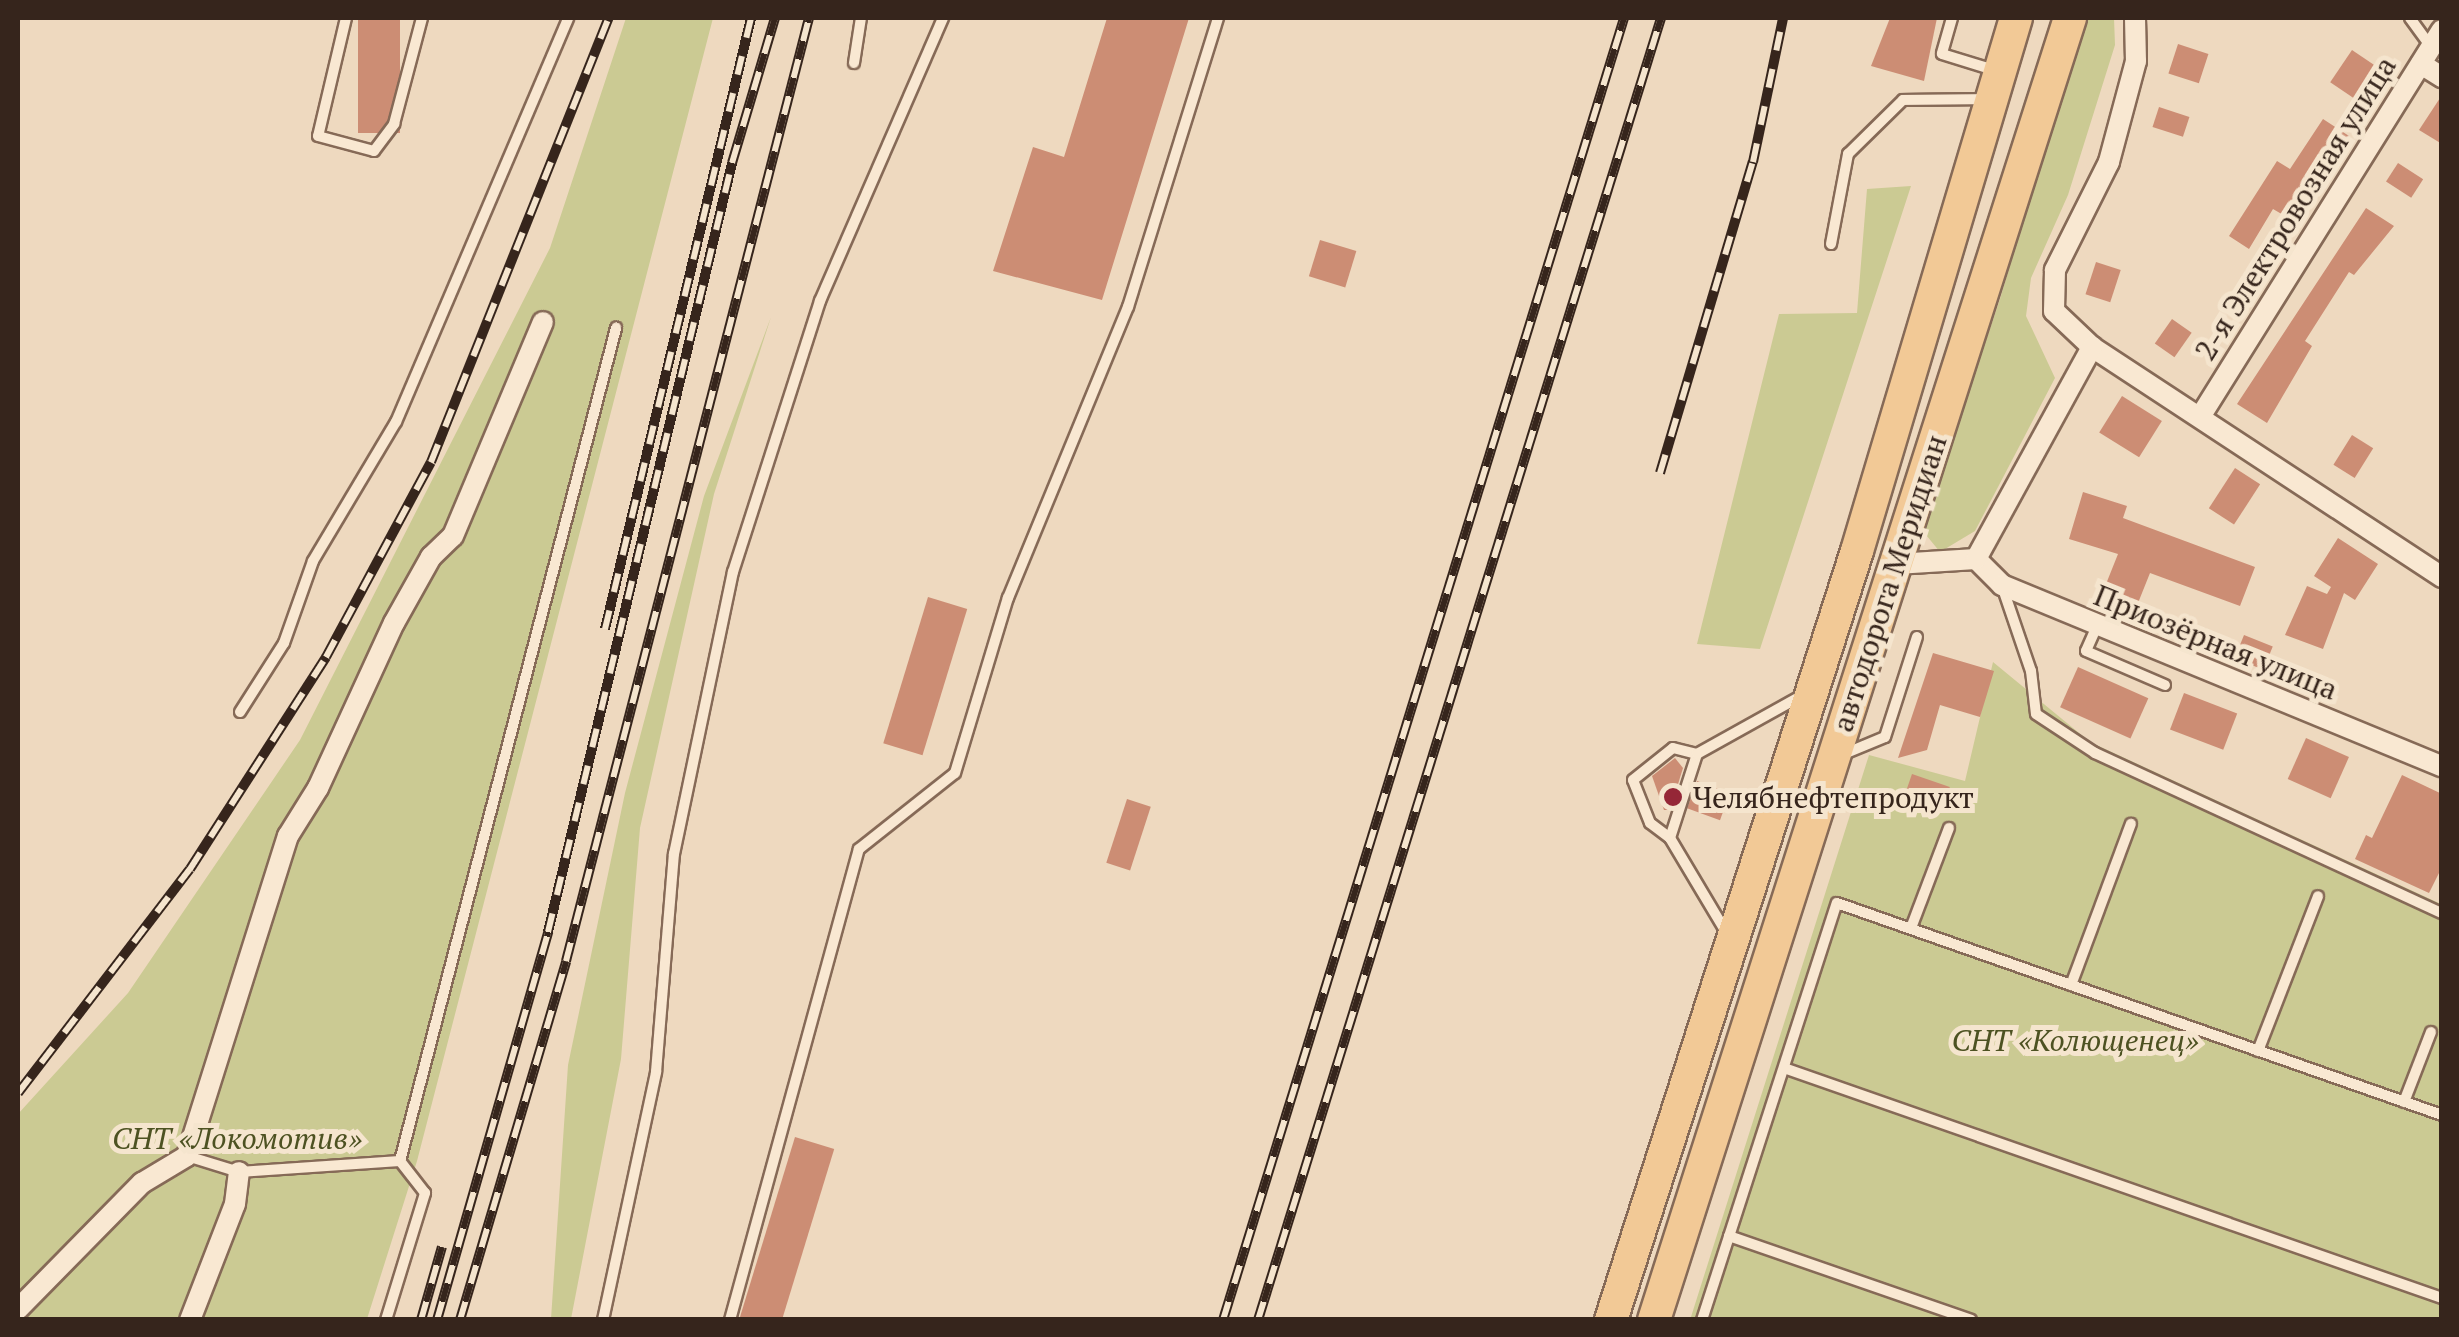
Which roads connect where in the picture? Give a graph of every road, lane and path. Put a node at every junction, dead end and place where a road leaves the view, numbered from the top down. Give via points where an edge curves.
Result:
1 (346, 18) edge
2 (422, 18) edge
3 (568, 18) edge
4 (861, 18) edge
5 (943, 18) edge
6 (1218, 18) edge
7 (1952, 18) edge
8 (2016, 18) edge
9 (2070, 18) edge
10 (2135, 18) edge
11 (2410, 18) edge
12 (2431, 47) edge
13 (854, 63) dead end
14 (2442, 76) edge
15 (1996, 85) junction
16 (1831, 244) dead end
17 (543, 322) dead end
18 (616, 328) dead end
19 (2092, 347) junction
20 (2200, 417) junction
21 (1857, 551) junction
22 (1976, 559) junction
23 (1896, 564) junction
24 (2442, 577) edge
25 (2002, 585) junction
26 (2097, 626) junction
27 (1918, 637) dead end
28 (2164, 684) dead end
29 (1812, 690) junction
30 (240, 712) dead end
31 (1698, 754) junction
32 (1834, 758) junction
33 (2442, 766) edge
34 (2132, 824) dead end
35 (1948, 828) dead end
36 (1670, 838) junction
37 (2318, 896) dead end
38 (2442, 913) edge
39 (1911, 928) junction
40 (1732, 942) junction
41 (2071, 985) junction
42 (2431, 1032) dead end
43 (2258, 1051) junction
44 (1784, 1068) junction
45 (2404, 1102) junction
46 (2442, 1115) edge
47 (187, 1156) junction
48 (400, 1161) junction
49 (239, 1172) junction
50 (1729, 1236) junction
51 (2442, 1298) edge
52 (18, 1309) edge
53 (190, 1320) edge
54 (386, 1320) edge
55 (603, 1320) edge
56 (730, 1320) edge
57 (1612, 1320) edge
58 (1654, 1320) edge
59 (1702, 1320) edge
60 (1971, 1320) edge

1 - 2 lane via 318,136 374,151 394,124
3 - 30 lane via 396,422 313,562 284,644
4 - 13 lane
5 - 55 lane via 820,301 733,572 674,854 656,1072
6 - 56 lane via 1128,307 1008,598 954,773 859,849
7 - 15 lane via 1942,54
8 - 15 main road, автодорога Меридиан
9 - 23 main road, автодорога Меридиан
10 - 19 street via 2136,62 2109,162 2055,270 2051,293 2054,311
11 - 12 lane
12 - 14 street
12 - 20 street, 2-я Электровозная улица
15 - 16 lane via 1903,100 1848,154
15 - 21 main road, автодорога Меридиан
17 - 47 street via 453,536 431,557 394,623 318,788 288,836
18 - 48 lane
19 - 20 street
19 - 22 street
20 - 24 street
21 - 23 main road
21 - 29 main road, автодорога Меридиан
22 - 23 street
22 - 25 street, Приозёрная улица
23 - 32 main road, автодорога Меридиан
25 - 26 street, Приозёрная улица
25 - 38 lane via 2031,672 2036,714 2095,753
26 - 28 lane via 2086,651
26 - 33 street, Приозёрная улица
27 - 32 lane via 1885,737
29 - 31 lane
29 - 40 main road, автодорога Меридиан
31 - 36 lane
31 - 36 lane via 1673,748 1634,780 1650,823
32 - 58 main road, автодорога Меридиан
34 - 41 lane
35 - 39 lane
36 - 40 lane
37 - 43 lane
39 - 41 lane
39 - 44 lane via 1838,903
40 - 57 main road, автодорога Меридиан
41 - 43 lane
42 - 45 lane
43 - 45 lane
44 - 50 lane
44 - 51 lane
45 - 46 lane
47 - 49 lane via 215,1170
47 - 52 street via 142,1183
48 - 49 lane
48 - 54 lane via 425,1193
49 - 53 street via 235,1204
50 - 59 lane
50 - 60 lane

